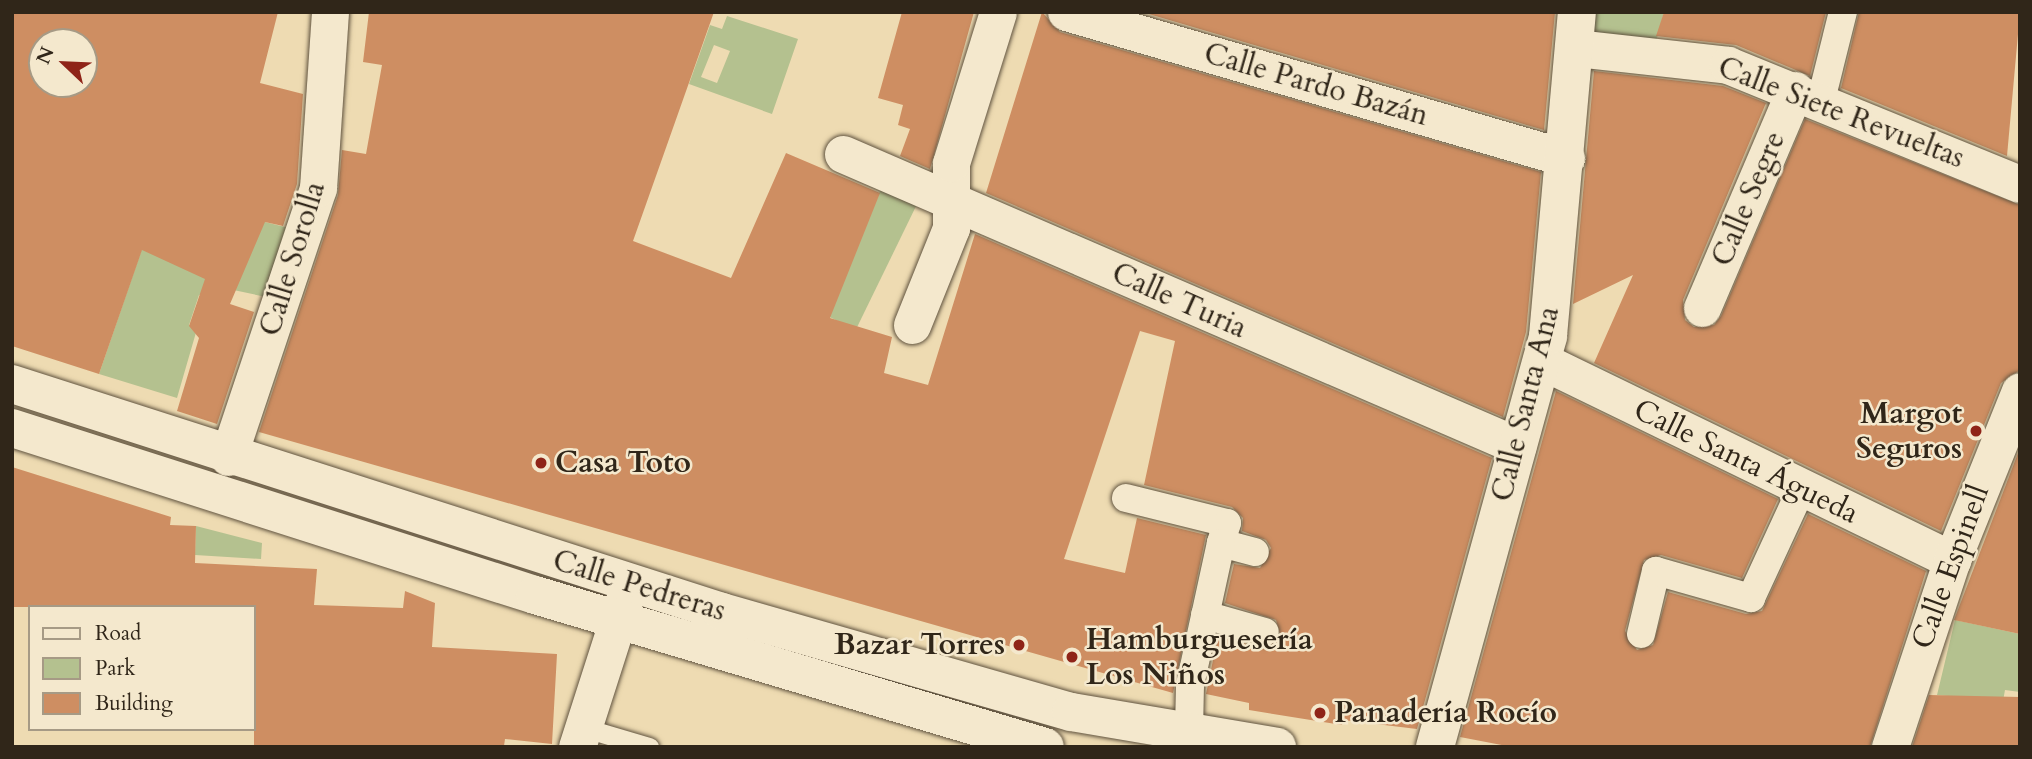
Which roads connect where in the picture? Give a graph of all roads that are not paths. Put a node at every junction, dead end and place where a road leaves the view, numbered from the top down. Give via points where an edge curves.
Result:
1 (330, 12) edge
2 (998, 12) edge
3 (1066, 12) edge
4 (1843, 12) edge
5 (1576, 30) edge
6 (1808, 95) junction
7 (843, 154) dead end
8 (1566, 158) junction
9 (2020, 184) edge
10 (953, 199) junction
11 (1702, 308) dead end
12 (912, 325) dead end
13 (1542, 361) junction
14 (12, 384) edge
15 (2020, 391) edge
16 (12, 428) edge
17 (1517, 446) junction
18 (228, 457) junction
19 (1801, 491) junction
20 (1126, 498) dead end
21 (1221, 543) junction
22 (1255, 552) dead end
23 (1952, 560) junction
24 (629, 584) junction
25 (553, 601) junction
26 (1205, 615) junction
27 (618, 620) junction
28 (1265, 632) dead end
29 (1641, 634) dead end
30 (601, 680) junction
31 (581, 737) edge
32 (1189, 739) edge
33 (1035, 746) edge
34 (649, 747) edge
35 (1277, 747) edge
36 (1435, 747) edge
37 (1890, 747) edge

1 - 18 street, Calle Sorolla via 318,188
2 - 10 street via 951,163
3 - 8 street, Calle Pardo Bazán
4 - 6 street
5 - 6 street, Calle Siete Revueltas via 1728,65
5 - 8 main road, Calle Santa Ana
6 - 9 street, Calle Siete Revueltas
6 - 11 street, Calle Segre
7 - 10 street, Calle Turia
8 - 13 main road, Calle Santa Ana
10 - 12 street via 951,228
10 - 17 street, Calle Turia via 989,220
13 - 17 main road, Calle Santa Ana
13 - 19 street, Calle Santa Águeda
14 - 18 main road, Calle Pedreras
15 - 23 street, Calle Espinell
16 - 25 main road, Calle Pedreras
17 - 36 main road, Calle Santa Ana
18 - 24 main road, Calle Pedreras
19 - 23 street, Calle Santa Águeda
19 - 29 street via 1751,598 1656,571
20 - 21 street via 1227,523
21 - 22 street
21 - 26 street
23 - 37 street, Calle Espinell
24 - 27 street
24 - 32 main road, Calle Pedreras via 1071,712
25 - 27 main road, Calle Pedreras
25 - 30 street via 590,635
26 - 28 street
26 - 32 street via 1190,685
27 - 30 street
27 - 33 main road, Calle Pedreras
30 - 31 street
31 - 34 lane
32 - 35 main road, Calle Pedreras

